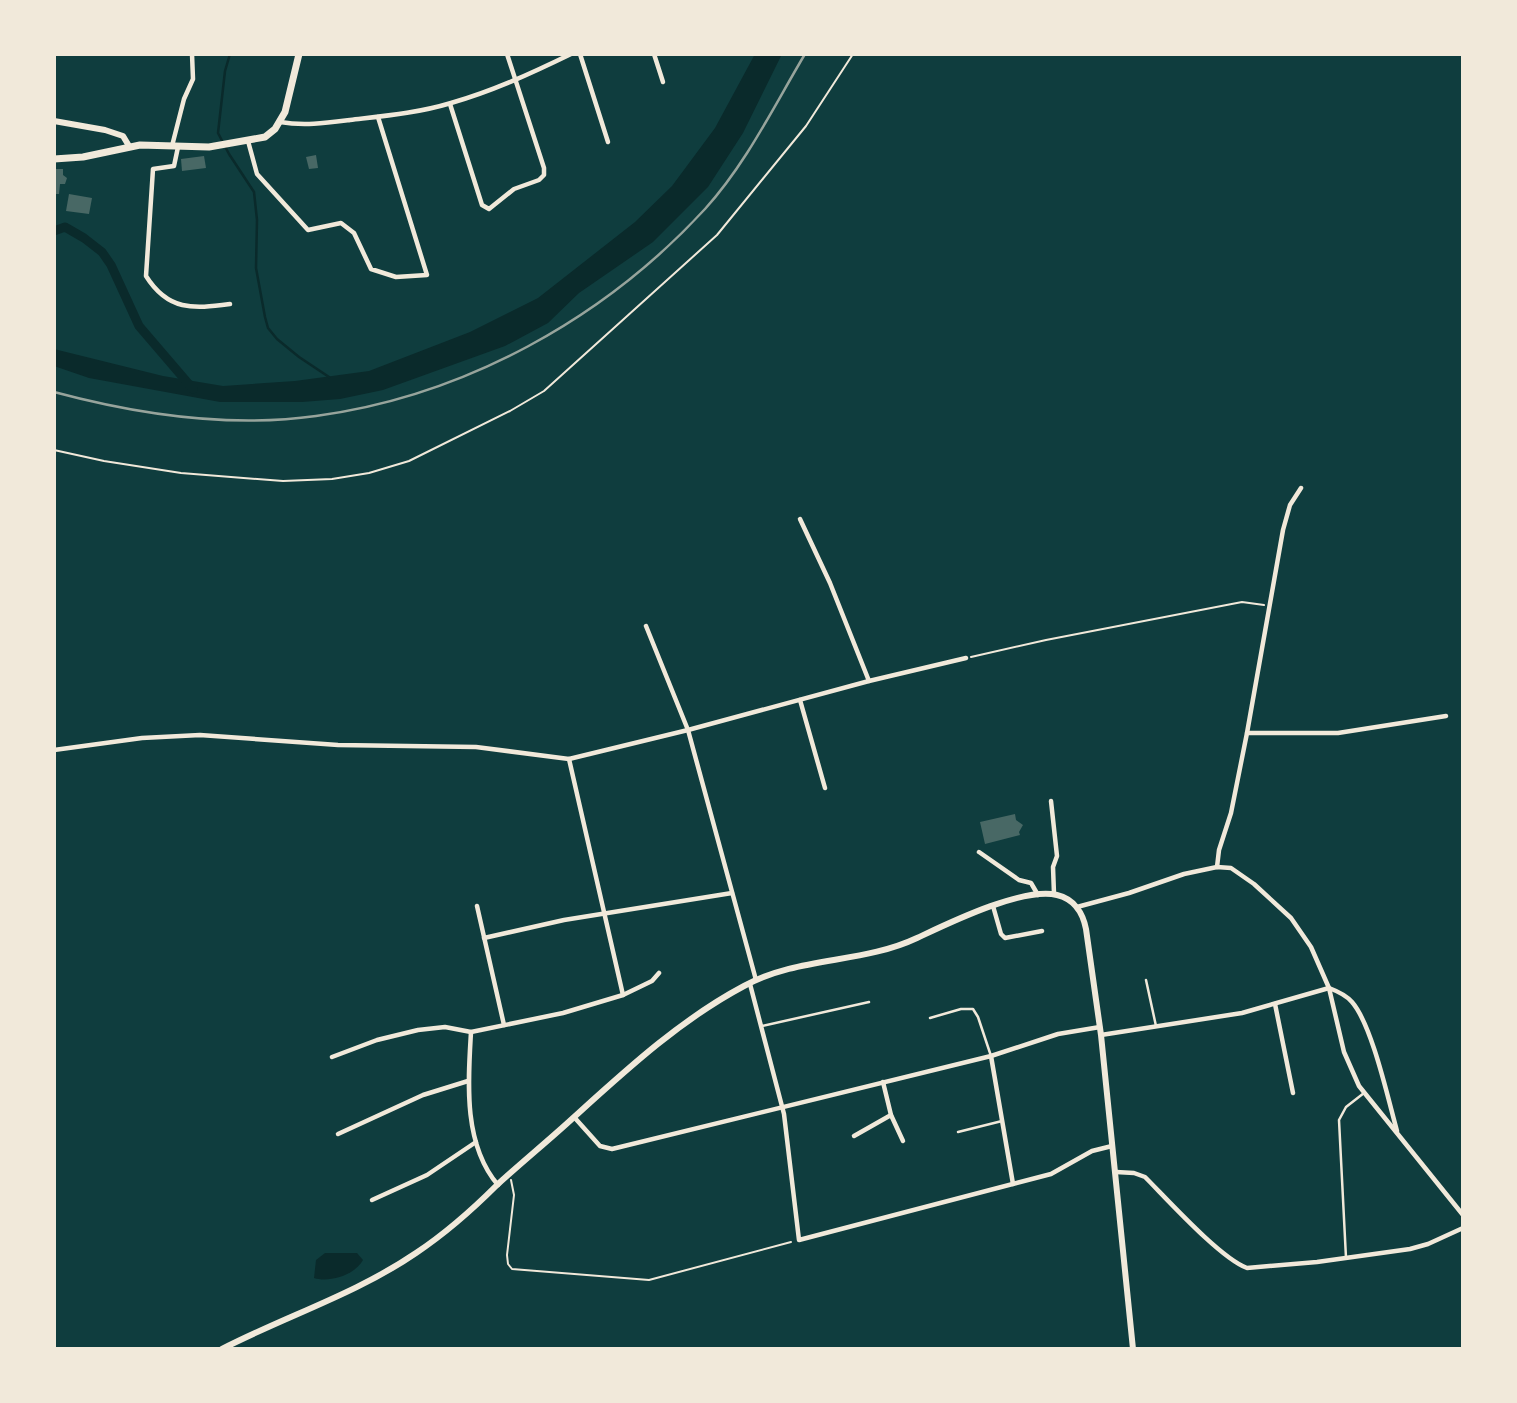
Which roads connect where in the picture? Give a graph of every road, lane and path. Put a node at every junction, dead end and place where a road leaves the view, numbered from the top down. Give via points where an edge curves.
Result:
1 (192, 54) edge
2 (299, 54) edge
3 (507, 54) edge
4 (571, 54) edge
5 (580, 54) edge
6 (654, 54) edge
7 (853, 54) edge
8 (515, 81) junction
9 (663, 82) dead end
10 (450, 104) junction
11 (378, 117) junction
12 (54, 121) edge
13 (280, 122) junction
14 (248, 141) junction
15 (608, 142) dead end
16 (129, 146) junction
17 (175, 146) junction
18 (54, 159) edge
19 (230, 304) dead end
20 (54, 450) edge
21 (1301, 488) dead end
22 (800, 519) dead end
23 (1270, 607) junction
24 (646, 626) dead end
25 (966, 658) joint
26 (869, 681) junction
27 (800, 700) junction
28 (1446, 716) dead end
29 (688, 730) junction
30 (1247, 733) junction
31 (54, 750) edge
32 (569, 759) junction
33 (825, 788) dead end
34 (1051, 801) dead end
35 (979, 852) dead end
36 (1217, 867) junction
37 (732, 893) junction
38 (1054, 894) junction
39 (1039, 895) junction
40 (477, 906) dead end
41 (993, 906) junction
42 (1077, 907) junction
43 (605, 913) junction
44 (1042, 931) dead end
45 (484, 938) junction
46 (659, 973) dead end
47 (1146, 980) dead end
48 (753, 981) junction
49 (1329, 988) junction
50 (623, 995) junction
51 (869, 1002) dead end
52 (1275, 1004) junction
53 (930, 1018) dead end
54 (504, 1026) junction
55 (762, 1026) junction
56 (1156, 1026) junction
57 (1101, 1031) junction
58 (471, 1032) junction
59 (991, 1056) junction
60 (332, 1057) dead end
61 (468, 1081) junction
62 (883, 1082) junction
63 (1293, 1093) dead end
64 (1364, 1093) junction
65 (783, 1107) junction
66 (891, 1115) junction
67 (574, 1117) junction
68 (1002, 1121) junction
69 (958, 1132) dead end
70 (1398, 1132) junction
71 (338, 1134) dead end
72 (854, 1136) dead end
73 (903, 1141) dead end
74 (476, 1142) junction
75 (1113, 1146) junction
76 (1116, 1172) junction
77 (507, 1177) junction
78 (1013, 1184) junction
79 (498, 1185) junction
80 (372, 1200) dead end
81 (1463, 1215) edge
82 (1463, 1228) edge
83 (799, 1240) junction
84 (1346, 1258) junction
85 (222, 1349) edge
86 (1133, 1349) edge

1 - 17 street via 193,79 184,99
2 - 13 main road
3 - 8 street
4 - 8 street
5 - 15 street
6 - 9 street
7 - 20 path via 806,126 717,235 544,391 510,411 409,461 332,479 283,481 181,473
8 - 10 street
8 - 10 street via 544,175 514,189 489,209 482,205
10 - 11 street
11 - 13 street via 317,124
11 - 14 street via 427,275 396,277 371,269 354,233 341,223 308,230 257,174
12 - 16 street via 106,130 123,136
13 - 14 main road via 265,137
14 - 17 main road via 212,147
16 - 17 main road
16 - 18 main road
17 - 19 street via 174,166 153,169 146,276 178,305
21 - 23 street via 1287,512
22 - 26 street
23 - 25 path via 1242,602
23 - 30 street
24 - 29 street
25 - 26 street
26 - 27 street
27 - 29 street
27 - 33 street
28 - 30 street via 1338,733
29 - 32 street
29 - 37 street
30 - 36 street
31 - 32 street via 200,734 338,745 476,747
32 - 43 street
34 - 38 street via 1057,856
35 - 39 street via 1019,880 1031,883
36 - 42 street
36 - 49 street via 1237,872 1291,918 1311,947
37 - 43 street
37 - 48 street
38 - 39 street
38 - 42 street
39 - 41 street
40 - 45 street
41 - 44 street via 1005,938
41 - 48 street via 895,947 807,963
42 - 57 street via 1086,929
43 - 45 street
43 - 50 street
45 - 54 street
46 - 50 street
47 - 56 lane
48 - 55 street
48 - 67 street via 671,1033
49 - 52 street
49 - 64 street via 1345,1052
49 - 70 street via 1347,996 1357,1010 1375,1052
50 - 54 street
51 - 55 lane
52 - 56 street
52 - 63 street
53 - 59 lane via 973,1009
54 - 58 street
55 - 65 street
56 - 57 street
57 - 59 street via 1067,1032
57 - 75 street
58 - 60 street via 445,1027 418,1030
58 - 61 street
59 - 62 street
59 - 68 street
61 - 71 street via 424,1095
61 - 74 street
62 - 65 street
62 - 66 street
64 - 70 street
64 - 84 lane via 1346,1107 1339,1121
65 - 67 street via 612,1149 600,1146
65 - 83 street
66 - 72 street
66 - 73 street
67 - 77 street
68 - 69 lane
68 - 78 street
70 - 81 street
74 - 79 street via 484,1167
74 - 80 street via 431,1172
75 - 76 street
75 - 78 street via 1092,1151 1051,1174
76 - 84 street via 1145,1177 1242,1266
76 - 86 street
77 - 79 street
77 - 83 path via 514,1187 507,1255 512,1269 649,1280
78 - 83 street
79 - 85 street via 415,1254 347,1293
82 - 84 street via 1416,1248

